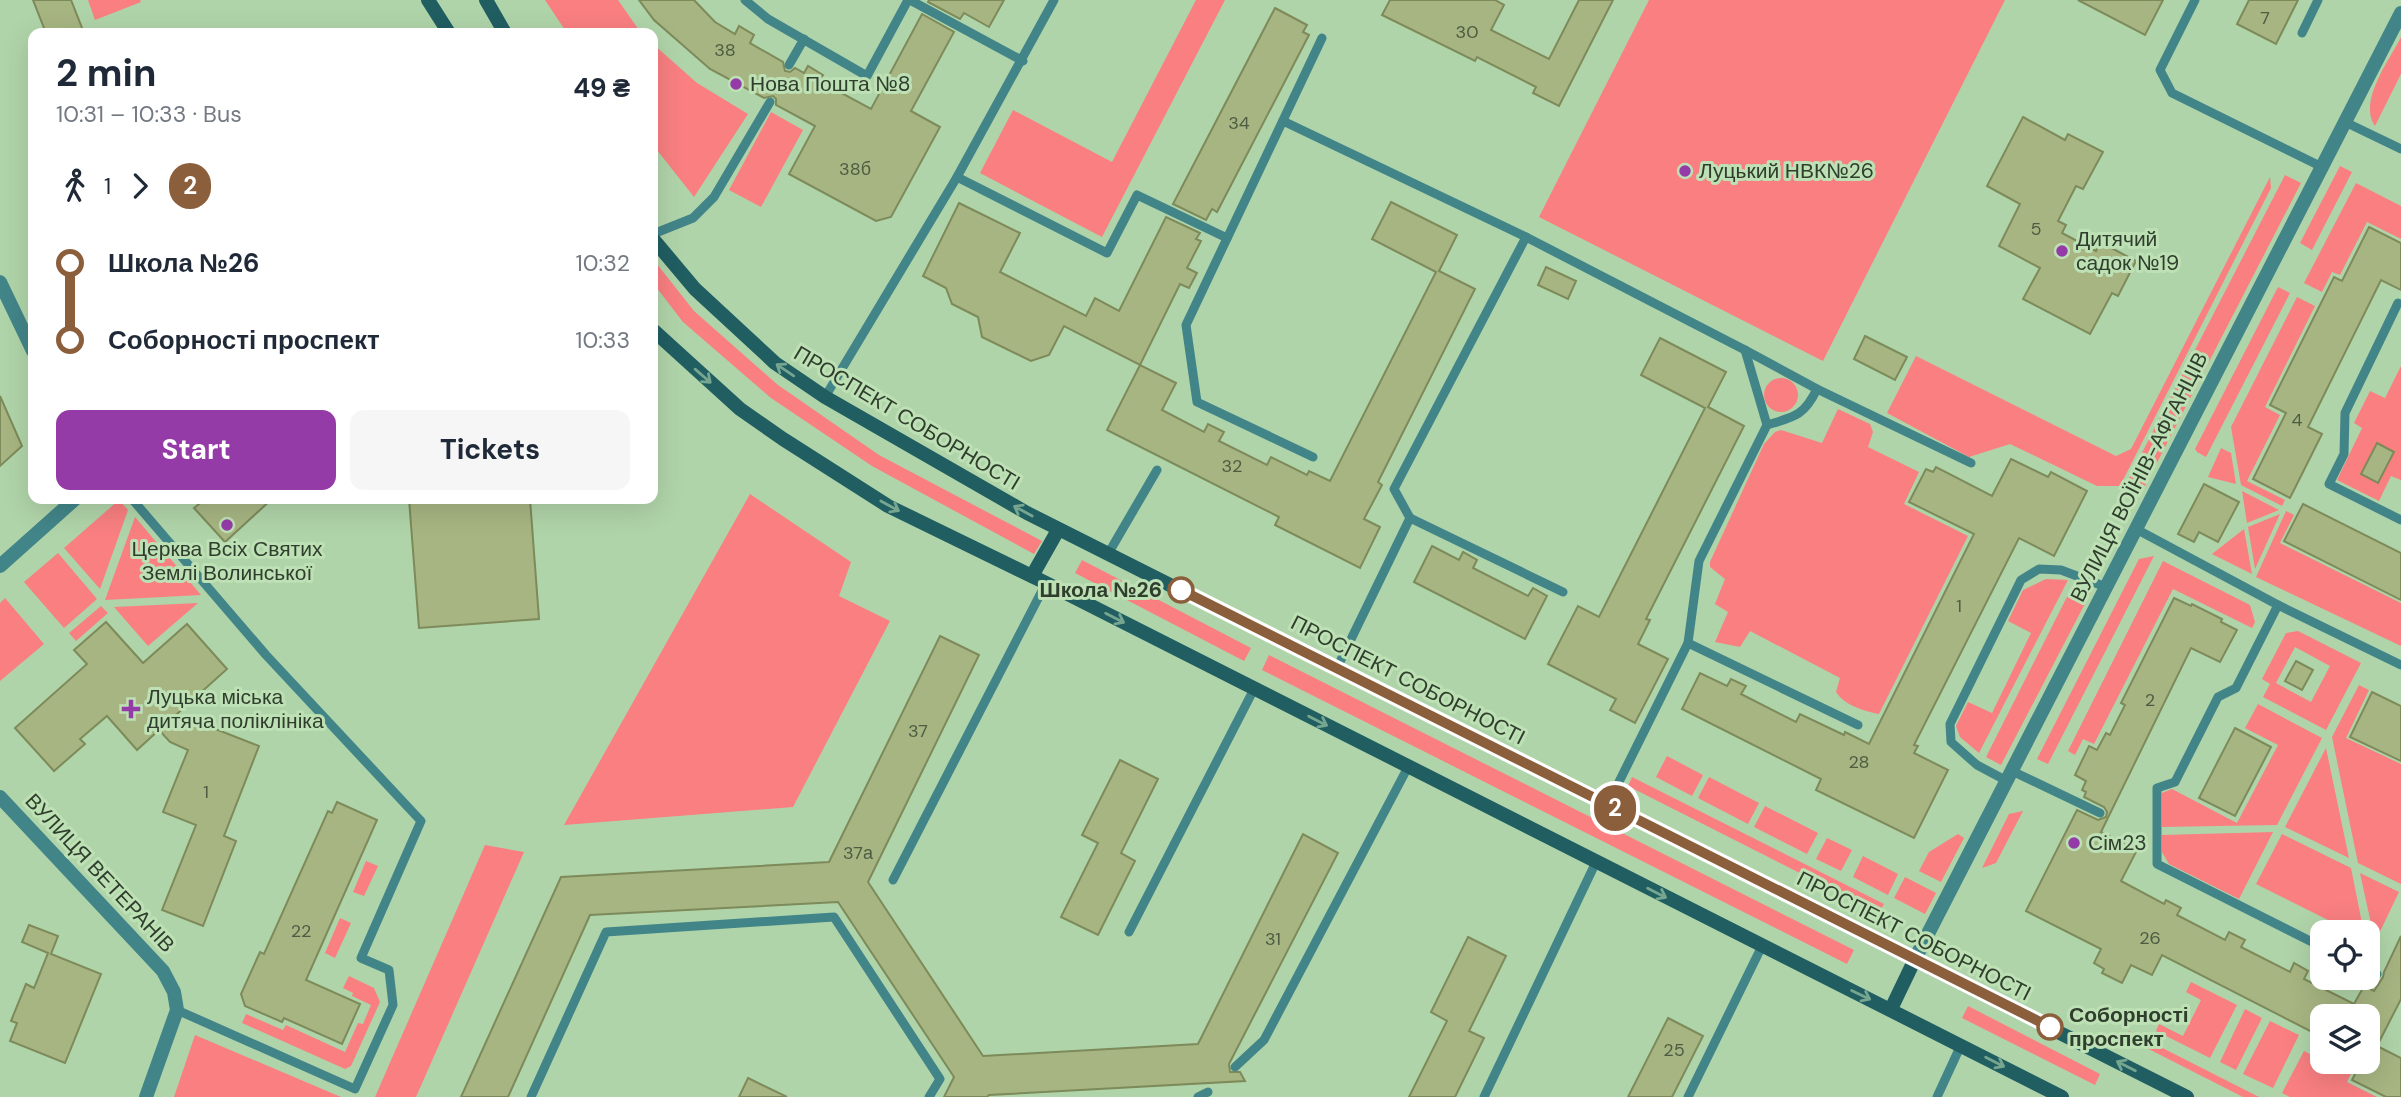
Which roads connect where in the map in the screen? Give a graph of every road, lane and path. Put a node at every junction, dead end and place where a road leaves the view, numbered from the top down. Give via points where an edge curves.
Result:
1 (428, 0) edge
2 (486, 0) edge
3 (745, 0) edge
4 (909, 0) edge
5 (1054, 0) edge
6 (2195, 0) edge
7 (2318, 0) edge
8 (2401, 13) edge
9 (446, 28) edge
10 (502, 28) edge
11 (2302, 33) dead end
12 (1322, 38) dead end
13 (804, 39) junction
14 (1023, 61) junction
15 (789, 65) dead end
16 (770, 102) dead end
17 (1283, 121) junction
18 (2345, 122) junction
19 (2401, 149) edge
20 (2322, 167) junction
21 (957, 177) junction
22 (658, 232) edge
23 (1526, 237) junction
24 (1227, 238) junction
25 (658, 245) edge
26 (0, 282) edge
27 (2398, 303) dead end
28 (658, 335) edge
29 (28, 341) edge
30 (1745, 350) junction
31 (1817, 389) junction
32 (825, 397) junction
33 (1767, 425) junction
34 (1314, 457) dead end
35 (1970, 463) dead end
36 (1157, 470) dead end
37 (69, 504) edge
38 (136, 504) edge
39 (1410, 518) junction
40 (2401, 520) edge
41 (2136, 529) junction
42 (1058, 530) junction
43 (1108, 554) junction
44 (0, 566) edge
45 (1032, 576) junction
46 (1046, 583) junction
47 (2106, 587) junction
48 (1563, 592) dead end
49 (2278, 605) junction
50 (1688, 643) junction
51 (2401, 664) edge
52 (1337, 668) junction
53 (1255, 689) junction
54 (1858, 725) dead end
55 (1408, 767) junction
56 (2010, 776) junction
57 (0, 797) edge
58 (1608, 804) junction
59 (2100, 813) dead end
60 (1597, 862) junction
61 (893, 880) dead end
62 (1129, 932) dead end
63 (2310, 941) edge
64 (1762, 946) junction
65 (1915, 960) junction
66 (1891, 1009) junction
67 (177, 1010) junction
68 (1961, 1045) junction
69 (1235, 1067) dead end
70 (1208, 1092) dead end
71 (146, 1097) edge
72 (531, 1097) edge
73 (929, 1097) edge
74 (1198, 1097) edge
75 (1483, 1097) edge
76 (1688, 1097) edge
77 (1937, 1097) edge
78 (2062, 1097) edge
79 (2187, 1097) edge

1 - 9 main road
2 - 10 main road
3 - 13 lane
4 - 13 lane via 867,76
4 - 14 lane
5 - 14 lane
6 - 20 lane via 2160,69 2172,93
7 - 11 lane
8 - 18 street, ВУЛИЦЯ ВОЇНІВ-АФГАНЦІВ
12 - 17 lane
13 - 15 lane
14 - 21 lane
16 - 22 lane via 714,197 693,218
17 - 23 lane
17 - 24 lane
18 - 19 lane
18 - 20 street, ВУЛИЦЯ ВОЇНІВ-АФГАНЦІВ
20 - 41 street, ВУЛИЦЯ ВОЇНІВ-АФГАНЦІВ
21 - 24 lane via 1107,253 1137,195
21 - 32 lane
23 - 30 lane
23 - 39 lane via 1394,489
24 - 34 lane via 1186,325 1197,402
32 -> 25 main road, ПРОСПЕКТ СОБОРНОСТІ via 765,354 695,289
26 - 29 street
27 - 40 lane via 2345,413 2344,453 2329,484
28 -> 45 main road via 740,409 783,439 888,506
30 - 31 lane
30 - 33 lane
31 - 33 lane via 1800,415
31 - 35 lane
42 -> 32 main road, ПРОСПЕКТ СОБОРНОСТІ
33 - 50 lane via 1699,561
36 - 43 lane
37 - 44 street
38 - 67 lane via 266,655 421,821 361,957 389,970 393,1005 355,1090
39 - 48 lane
39 - 52 lane
41 - 47 street, ВУЛИЦЯ ВОЇНІВ-АФГАНЦІВ
41 - 49 lane
42 - 43 main road, ПРОСПЕКТ СОБОРНОСТІ
42 - 45 main road
43 - 52 main road, ПРОСПЕКТ СОБОРНОСТІ
45 - 46 main road
46 -> 53 main road
46 - 61 lane
47 - 56 street, ВУЛИЦЯ ВОЇНІВ-АФГАНЦІВ
47 - 56 lane via 2061,570 2039,569 2021,580 1950,724 1951,742 1977,765
49 - 51 lane
49 - 63 lane via 2236,688 2218,696 2175,782 2157,788 2157,864
50 - 54 lane
50 - 58 lane
52 - 58 main road, ПРОСПЕКТ СОБОРНОСТІ
53 -> 55 main road
53 - 62 lane
55 - 60 main road
55 - 69 lane via 1264,1040
56 - 59 lane
56 - 65 street, ВУЛИЦЯ ВОЇНІВ-АФГАНЦІВ
57 - 67 street, ВУЛИЦЯ ВЕТЕРАНІВ via 163,971
58 - 65 main road, ПРОСПЕКТ СОБОРНОСТІ
60 -> 64 main road
60 - 75 lane
64 -> 66 main road
64 - 76 lane
65 - 66 main road
79 -> 65 main road, ПРОСПЕКТ СОБОРНОСТІ
66 - 68 main road
67 - 71 street
68 - 77 lane
68 -> 78 main road
70 - 74 lane
72 - 73 lane via 606,932 834,917 940,1079

